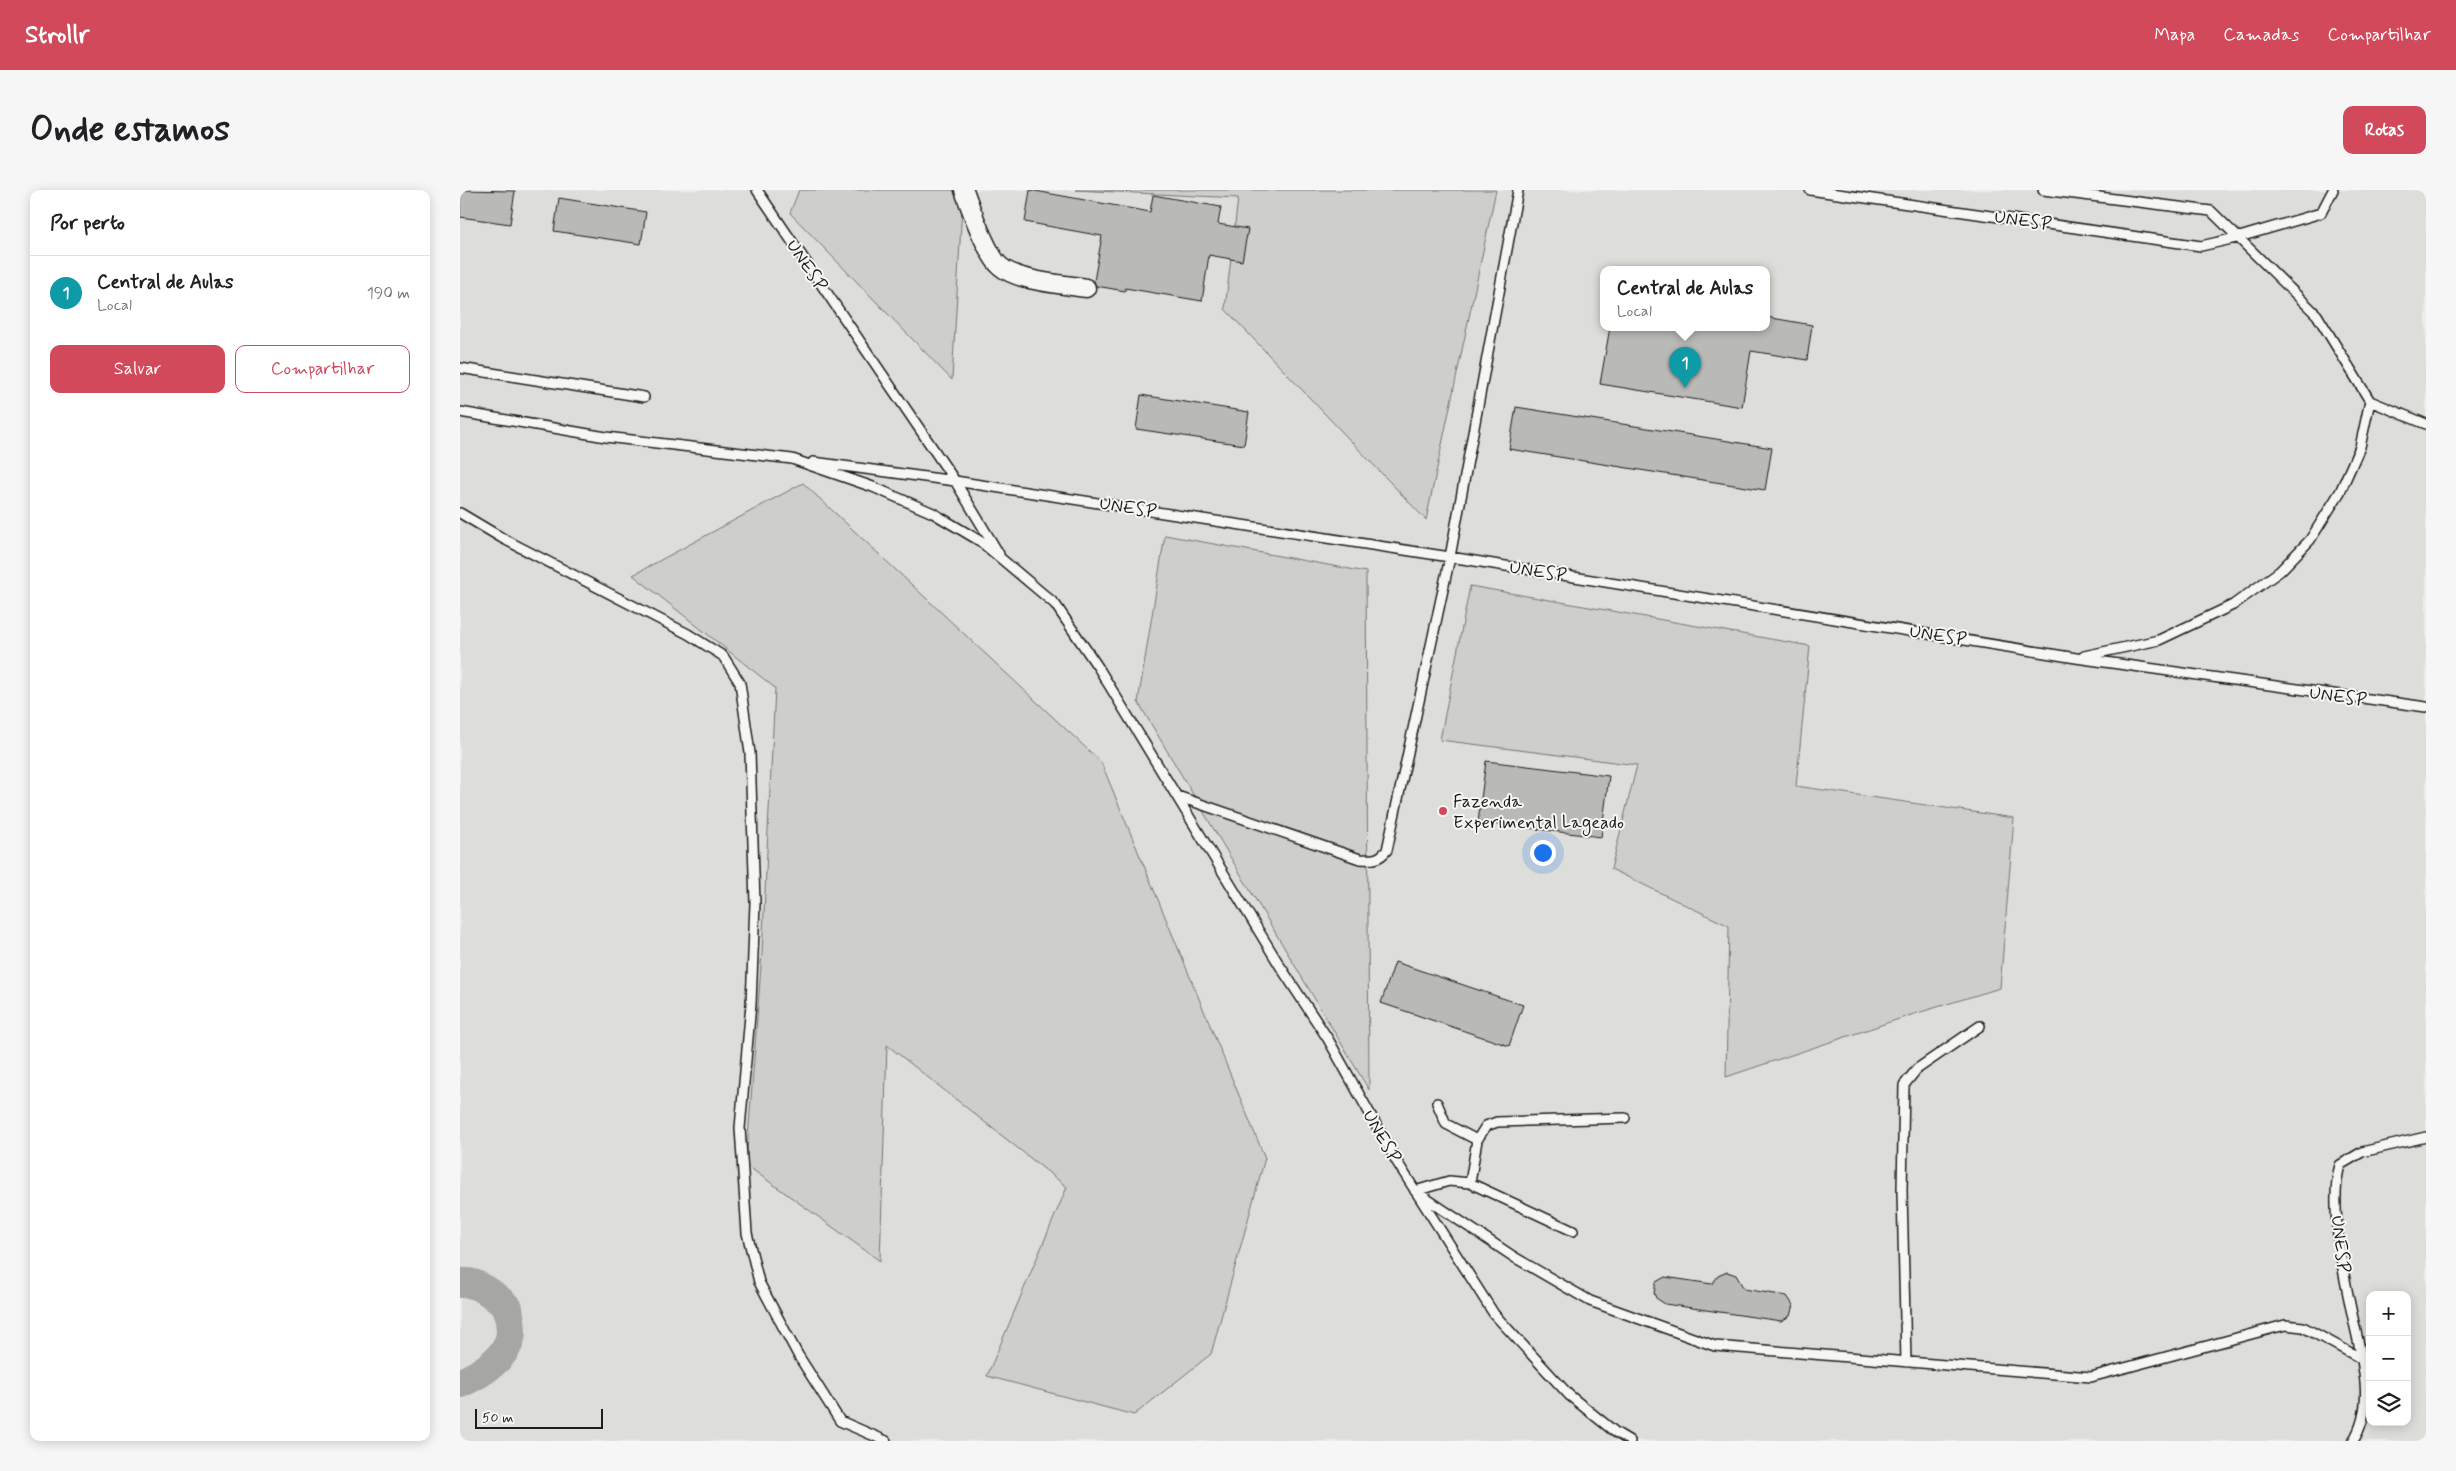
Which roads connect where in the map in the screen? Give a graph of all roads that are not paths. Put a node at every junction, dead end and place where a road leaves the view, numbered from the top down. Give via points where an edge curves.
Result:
1 (964, 190) edge
2 (1518, 190) edge
3 (1810, 190) edge
4 (2043, 190) edge
5 (2333, 190) edge
6 (760, 192) edge
7 (2236, 238) junction
8 (1086, 288) dead end
9 (460, 368) edge
10 (644, 397) dead end
11 (2370, 400) junction
12 (460, 412) edge
13 (2426, 424) edge
14 (792, 459) junction
15 (955, 481) junction
16 (460, 513) edge
17 (1450, 557) junction
18 (1003, 562) junction
19 (2076, 658) junction
20 (2426, 707) edge
21 (1177, 796) junction
22 (1980, 1026) dead end
23 (1437, 1104) dead end
24 (1625, 1118) dead end
25 (2426, 1136) edge
26 (1478, 1140) junction
27 (1470, 1183) junction
28 (1415, 1191) junction
29 (1573, 1231) dead end
30 (2362, 1359) junction
31 (1906, 1362) junction
32 (886, 1441) edge
33 (1630, 1441) edge
34 (2353, 1441) edge

1 - 8 street via 976,223 1000,266 1017,276
2 - 17 lane
3 - 7 lane, UNESP via 2201,246
4 - 7 lane, UNESP via 2211,211
5 - 7 lane via 2321,213
6 - 15 lane, UNESP
7 - 11 lane, UNESP via 2317,315
9 - 10 lane
11 - 13 lane
11 - 19 lane via 2360,447 2340,492 2310,540 2280,571 2233,605 2159,640
12 - 14 lane, UNESP via 606,437
14 - 15 lane, UNESP
14 - 18 lane, UNESP via 873,487 933,513 980,541
15 - 17 lane, UNESP
15 - 18 lane, UNESP
16 - 32 lane via 688,634 723,656 740,683 750,753 755,903 740,1128 747,1233 758,1282 798,1355 840,1420
17 - 19 lane, UNESP
17 - 21 lane via 1387,850 1382,856 1374,860 1360,859
18 - 21 lane, UNESP via 1055,604 1098,667
19 - 20 lane, UNESP
21 - 28 lane, UNESP via 1328,1039
22 - 31 lane via 1917,1069 1904,1085 1902,1191
23 - 26 lane via 1446,1124
24 - 26 lane via 1497,1122 1486,1126
25 - 30 lane, UNESP via 2362,1152 2340,1165 2336,1180 2340,1243
26 - 27 lane
27 - 28 lane via 1449,1181
27 - 29 lane
28 - 31 lane via 1514,1257 1590,1301 1715,1346
28 - 33 lane, UNESP via 1494,1314 1568,1395
30 - 31 lane via 2303,1327 2285,1325 2091,1377
30 - 34 lane, UNESP via 2365,1407 2359,1432

